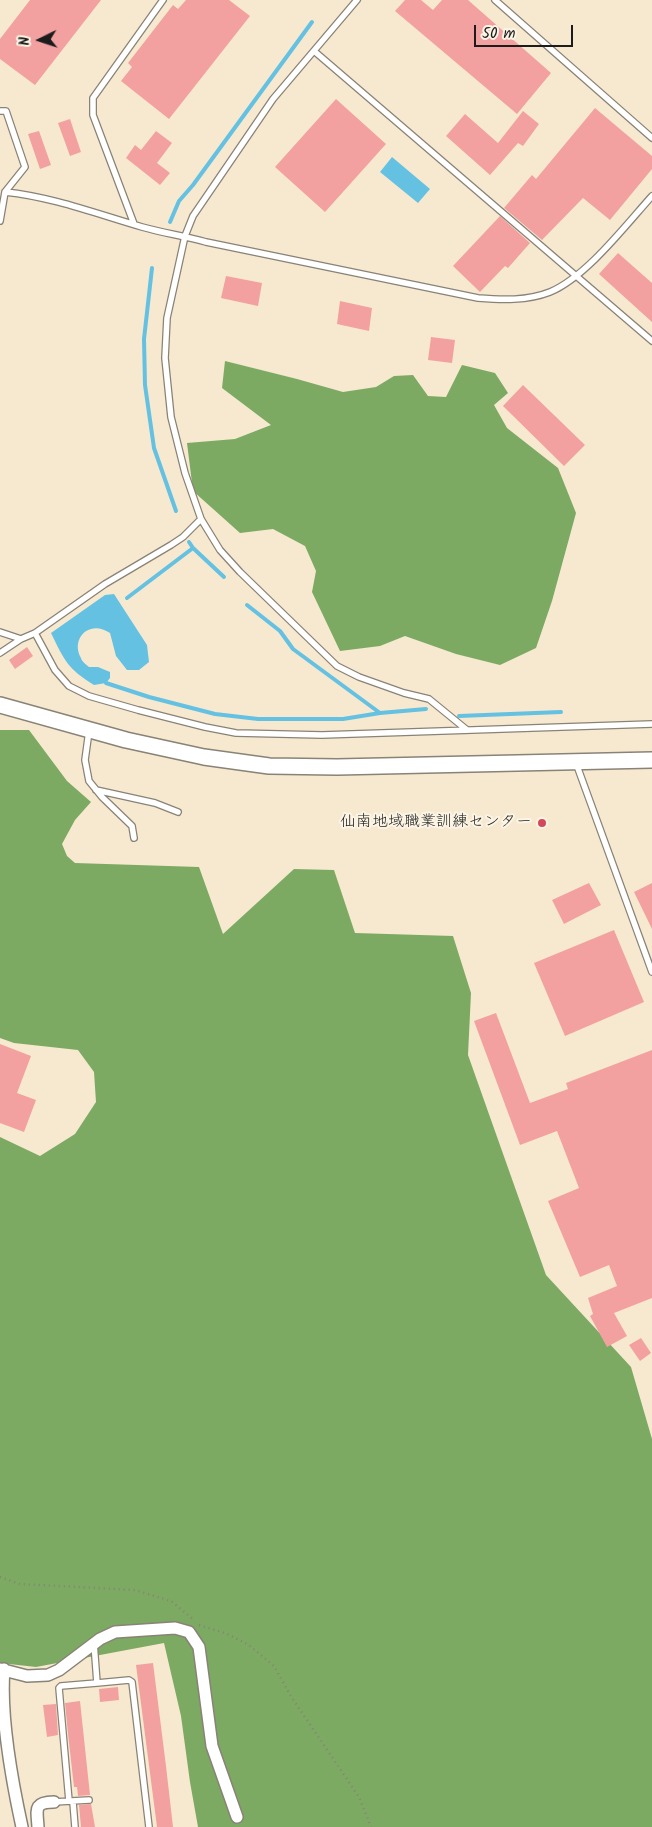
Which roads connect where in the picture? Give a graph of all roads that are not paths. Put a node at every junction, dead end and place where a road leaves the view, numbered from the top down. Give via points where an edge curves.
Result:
1 (163, 0) edge
2 (357, 0) edge
3 (495, 0) edge
4 (314, 51) junction
5 (0, 111) edge
6 (652, 138) edge
7 (5, 192) junction
8 (652, 196) edge
9 (0, 221) edge
10 (134, 224) junction
11 (185, 236) junction
12 (576, 276) junction
13 (652, 341) edge
14 (202, 519) junction
15 (0, 632) edge
16 (35, 633) junction
17 (21, 639) junction
18 (0, 654) edge
19 (0, 705) edge
20 (652, 724) edge
21 (89, 730) junction
22 (467, 730) junction
23 (652, 760) edge
24 (576, 763) junction
25 (96, 790) junction
26 (178, 812) dead end
27 (134, 838) dead end
28 (652, 972) edge
29 (94, 1643) junction
30 (2, 1669) edge
31 (96, 1683) junction
32 (90, 1800) dead end
33 (71, 1801) junction
34 (54, 1802) joint
35 (237, 1817) dead end
36 (22, 1827) edge
37 (38, 1827) edge
38 (75, 1827) edge
39 (148, 1827) edge

1 - 10 lane via 93,98 93,116
2 - 4 lane
3 - 6 lane
4 - 11 lane via 273,99 193,216
4 - 12 lane
5 - 7 lane via 6,111 25,167
7 - 9 lane
7 - 10 lane via 46,198
8 - 12 lane
10 - 11 lane
11 - 12 lane via 478,298 525,299 549,292
11 - 14 lane via 167,318 165,358 172,417 185,473
12 - 13 lane
14 - 16 lane via 177,541 105,584
14 - 22 lane via 233,565 337,666 359,677 429,700
15 - 17 lane
16 - 17 lane
16 - 22 lane via 51,665 69,686 89,696 206,727 236,733 322,735
17 - 18 lane
19 - 21 street
20 - 22 lane
21 - 24 street via 204,757 269,766
21 - 25 lane via 85,760 88,782
23 - 24 street
24 - 28 lane
25 - 26 lane via 155,803
25 - 27 lane via 132,826
29 - 30 street via 48,1675 27,1676
29 - 31 lane
29 - 35 street via 115,1632 194,1628 212,1746
30 - 36 street via 2,1712 7,1754
31 - 33 lane via 59,1688
31 - 39 lane via 132,1682
32 - 33 lane
33 - 34 lane
33 - 38 lane
34 - 37 street via 43,1802 39,1806 36,1811

